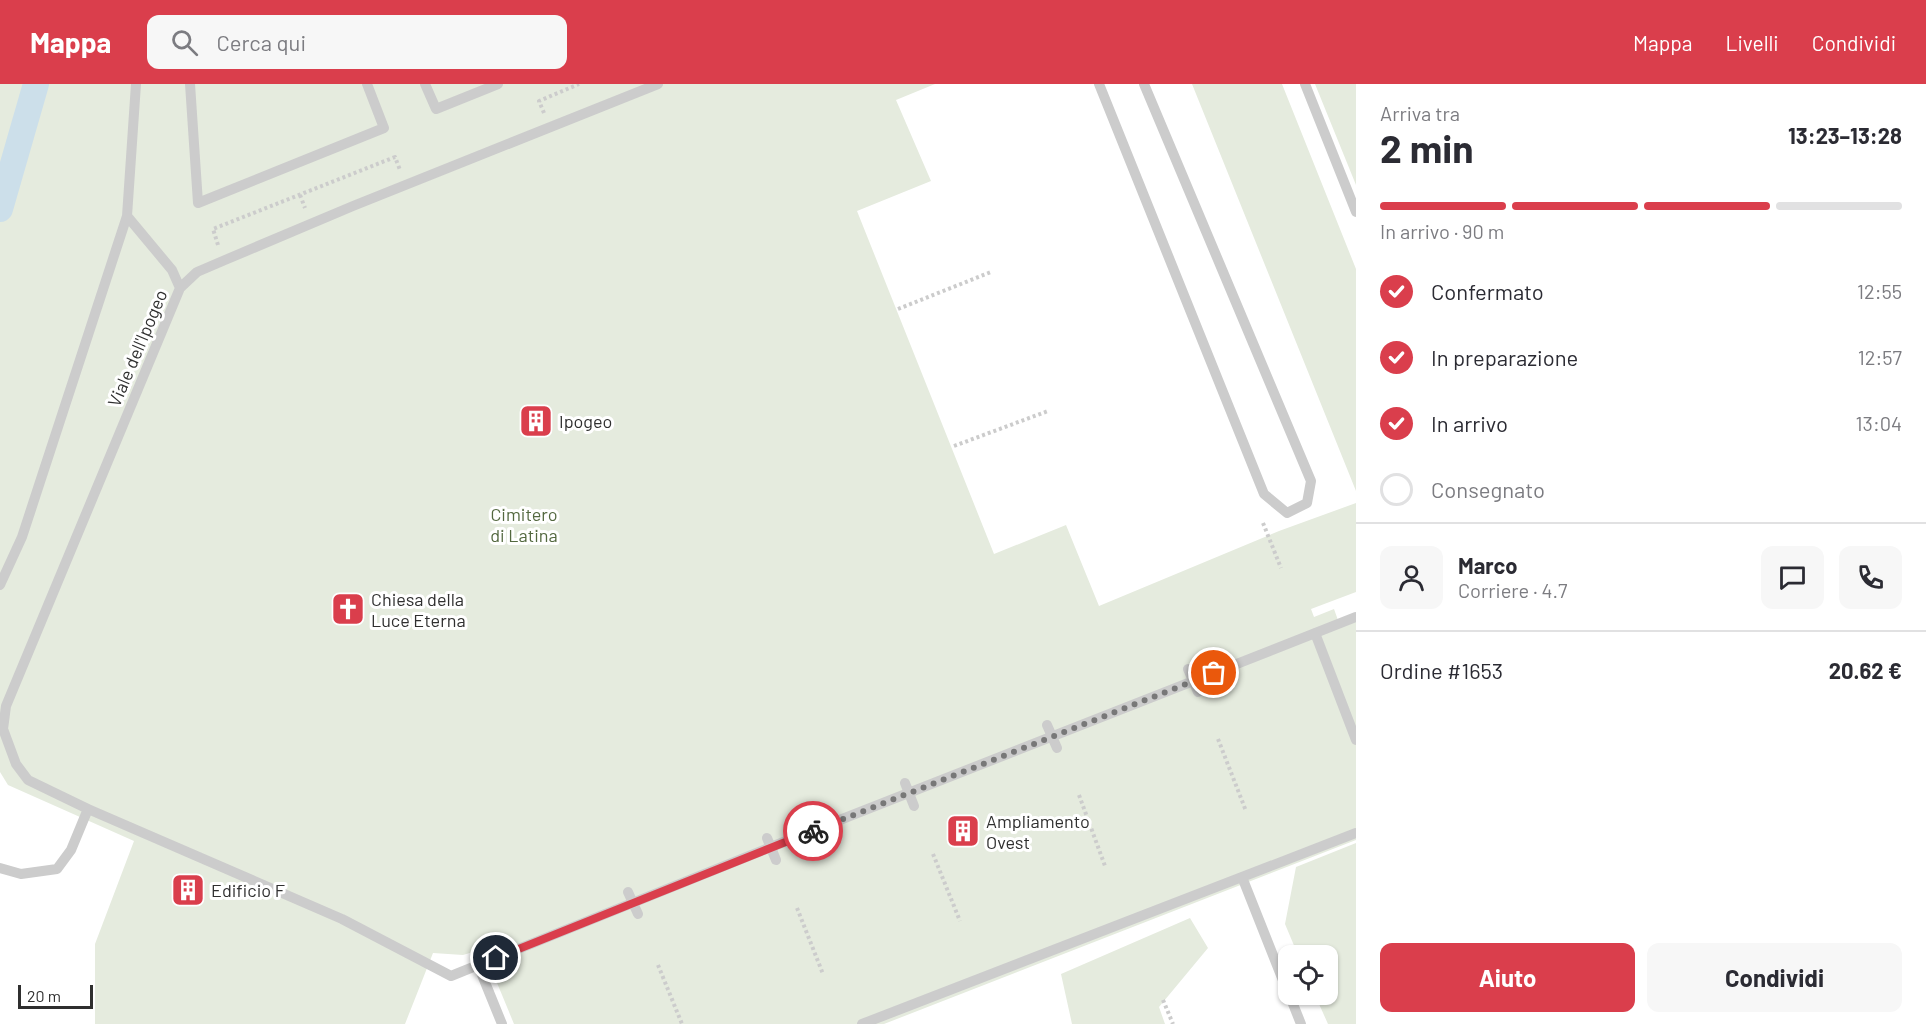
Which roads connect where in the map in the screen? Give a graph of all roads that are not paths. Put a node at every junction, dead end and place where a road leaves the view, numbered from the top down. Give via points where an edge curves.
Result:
1 (136, 84) edge
2 (190, 84) edge
3 (367, 84) edge
4 (425, 84) edge
5 (498, 84) edge
6 (658, 84) edge
7 (1099, 84) edge
8 (1144, 84) edge
9 (1305, 84) edge
10 (1356, 212) edge
11 (127, 216) junction
12 (180, 288) junction
13 (0, 585) edge
14 (1356, 616) edge
15 (1315, 633) junction
16 (1188, 669) dead end
17 (1196, 687) junction
18 (1047, 725) dead end
19 (1356, 740) edge
20 (1055, 742) junction
21 (907, 788) junction
22 (914, 806) dead end
23 (88, 809) junction
24 (1356, 833) edge
25 (769, 843) junction
26 (776, 860) dead end
27 (0, 868) edge
28 (1242, 877) junction
29 (631, 897) junction
30 (638, 914) dead end
31 (478, 965) junction
32 (1278, 967) edge
33 (1293, 1005) edge
34 (502, 1024) edge
35 (862, 1024) edge
36 (1301, 1024) edge

1 - 11 lane
2 - 3 lane via 198,202 384,128
4 - 5 lane via 436,109
6 - 12 lane, Viale dell'Ipogeo via 225,260 197,272
7 - 8 lane via 1264,494 1287,513 1307,503 1311,481
9 - 10 lane
11 - 12 lane via 172,270
11 - 13 lane via 22,537
12 - 23 lane, Viale dell'Ipogeo via 6,706 3,729 16,764 28,780
14 - 15 lane, Viale dell'Ipogeo
15 - 17 lane, Viale dell'Ipogeo
15 - 19 lane
16 - 17 lane
17 - 20 lane, Viale dell'Ipogeo
18 - 20 lane
20 - 21 lane, Viale dell'Ipogeo
21 - 22 lane
21 - 25 lane, Viale dell'Ipogeo
23 - 27 lane via 71,850 57,869 21,874
23 - 31 lane, Viale dell'Ipogeo via 350,923 451,976
24 - 28 lane
25 - 26 lane
25 - 29 lane, Viale dell'Ipogeo
28 - 32 lane
28 - 35 lane
29 - 30 lane
29 - 31 lane, Viale dell'Ipogeo
31 - 34 lane
33 - 36 lane

